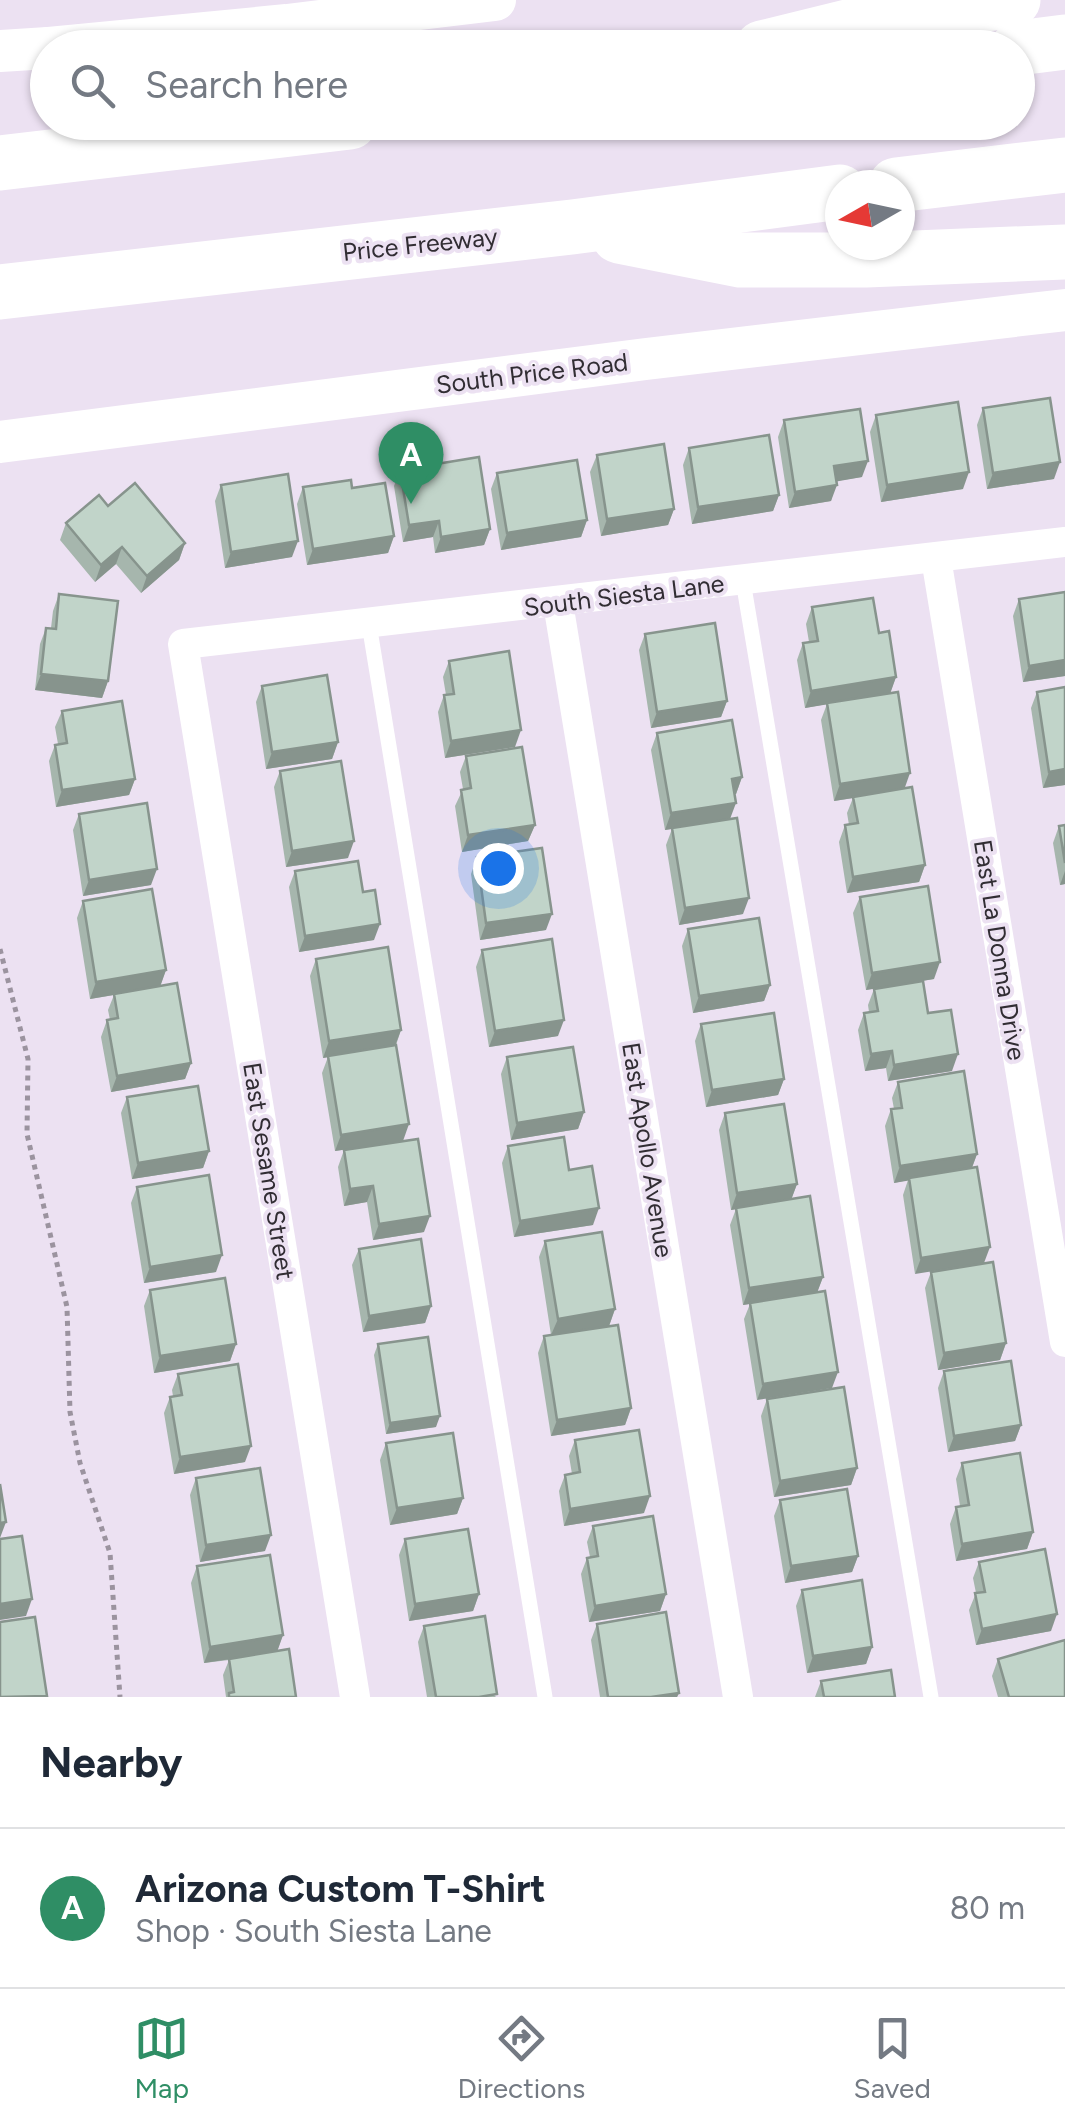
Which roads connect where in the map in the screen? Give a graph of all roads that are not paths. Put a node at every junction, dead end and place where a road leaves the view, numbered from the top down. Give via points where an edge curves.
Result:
1 (495, 0) edge
2 (1013, 0) edge
3 (235, 30) edge
4 (835, 30) edge
5 (1065, 42) edge
6 (1035, 46) edge
7 (30, 49) edge
8 (0, 51) edge
9 (196, 140) edge
10 (0, 163) edge
11 (1065, 165) edge
12 (915, 183) edge
13 (825, 194) edge
14 (572, 227) junction
15 (1065, 252) edge
16 (0, 292) edge
17 (1065, 310) edge
18 (0, 442) edge
19 (1065, 542) edge
20 (936, 558) junction
21 (743, 581) junction
22 (558, 603) junction
23 (369, 624) junction
24 (183, 644) joint
25 (1065, 1342) edge
26 (355, 1697) edge
27 (545, 1697) edge
28 (738, 1697) edge
29 (932, 1697) edge

1 - 3 main road
2 - 4 highway
5 - 6 highway
7 - 8 main road
9 - 10 highway
11 - 12 highway
13 - 14 highway, Price Freeway
14 - 15 highway via 740,260
14 - 16 highway, Price Freeway
17 - 18 main road, South Price Road
19 - 20 street, South Siesta Lane
20 - 21 street, South Siesta Lane
20 - 25 street, East La Donna Drive
21 - 22 street, South Siesta Lane
21 - 29 lane
22 - 23 street, South Siesta Lane
22 - 28 street, East Apollo Avenue
23 - 24 street, South Siesta Lane
23 - 27 lane
24 - 26 street, East Sesame Street

